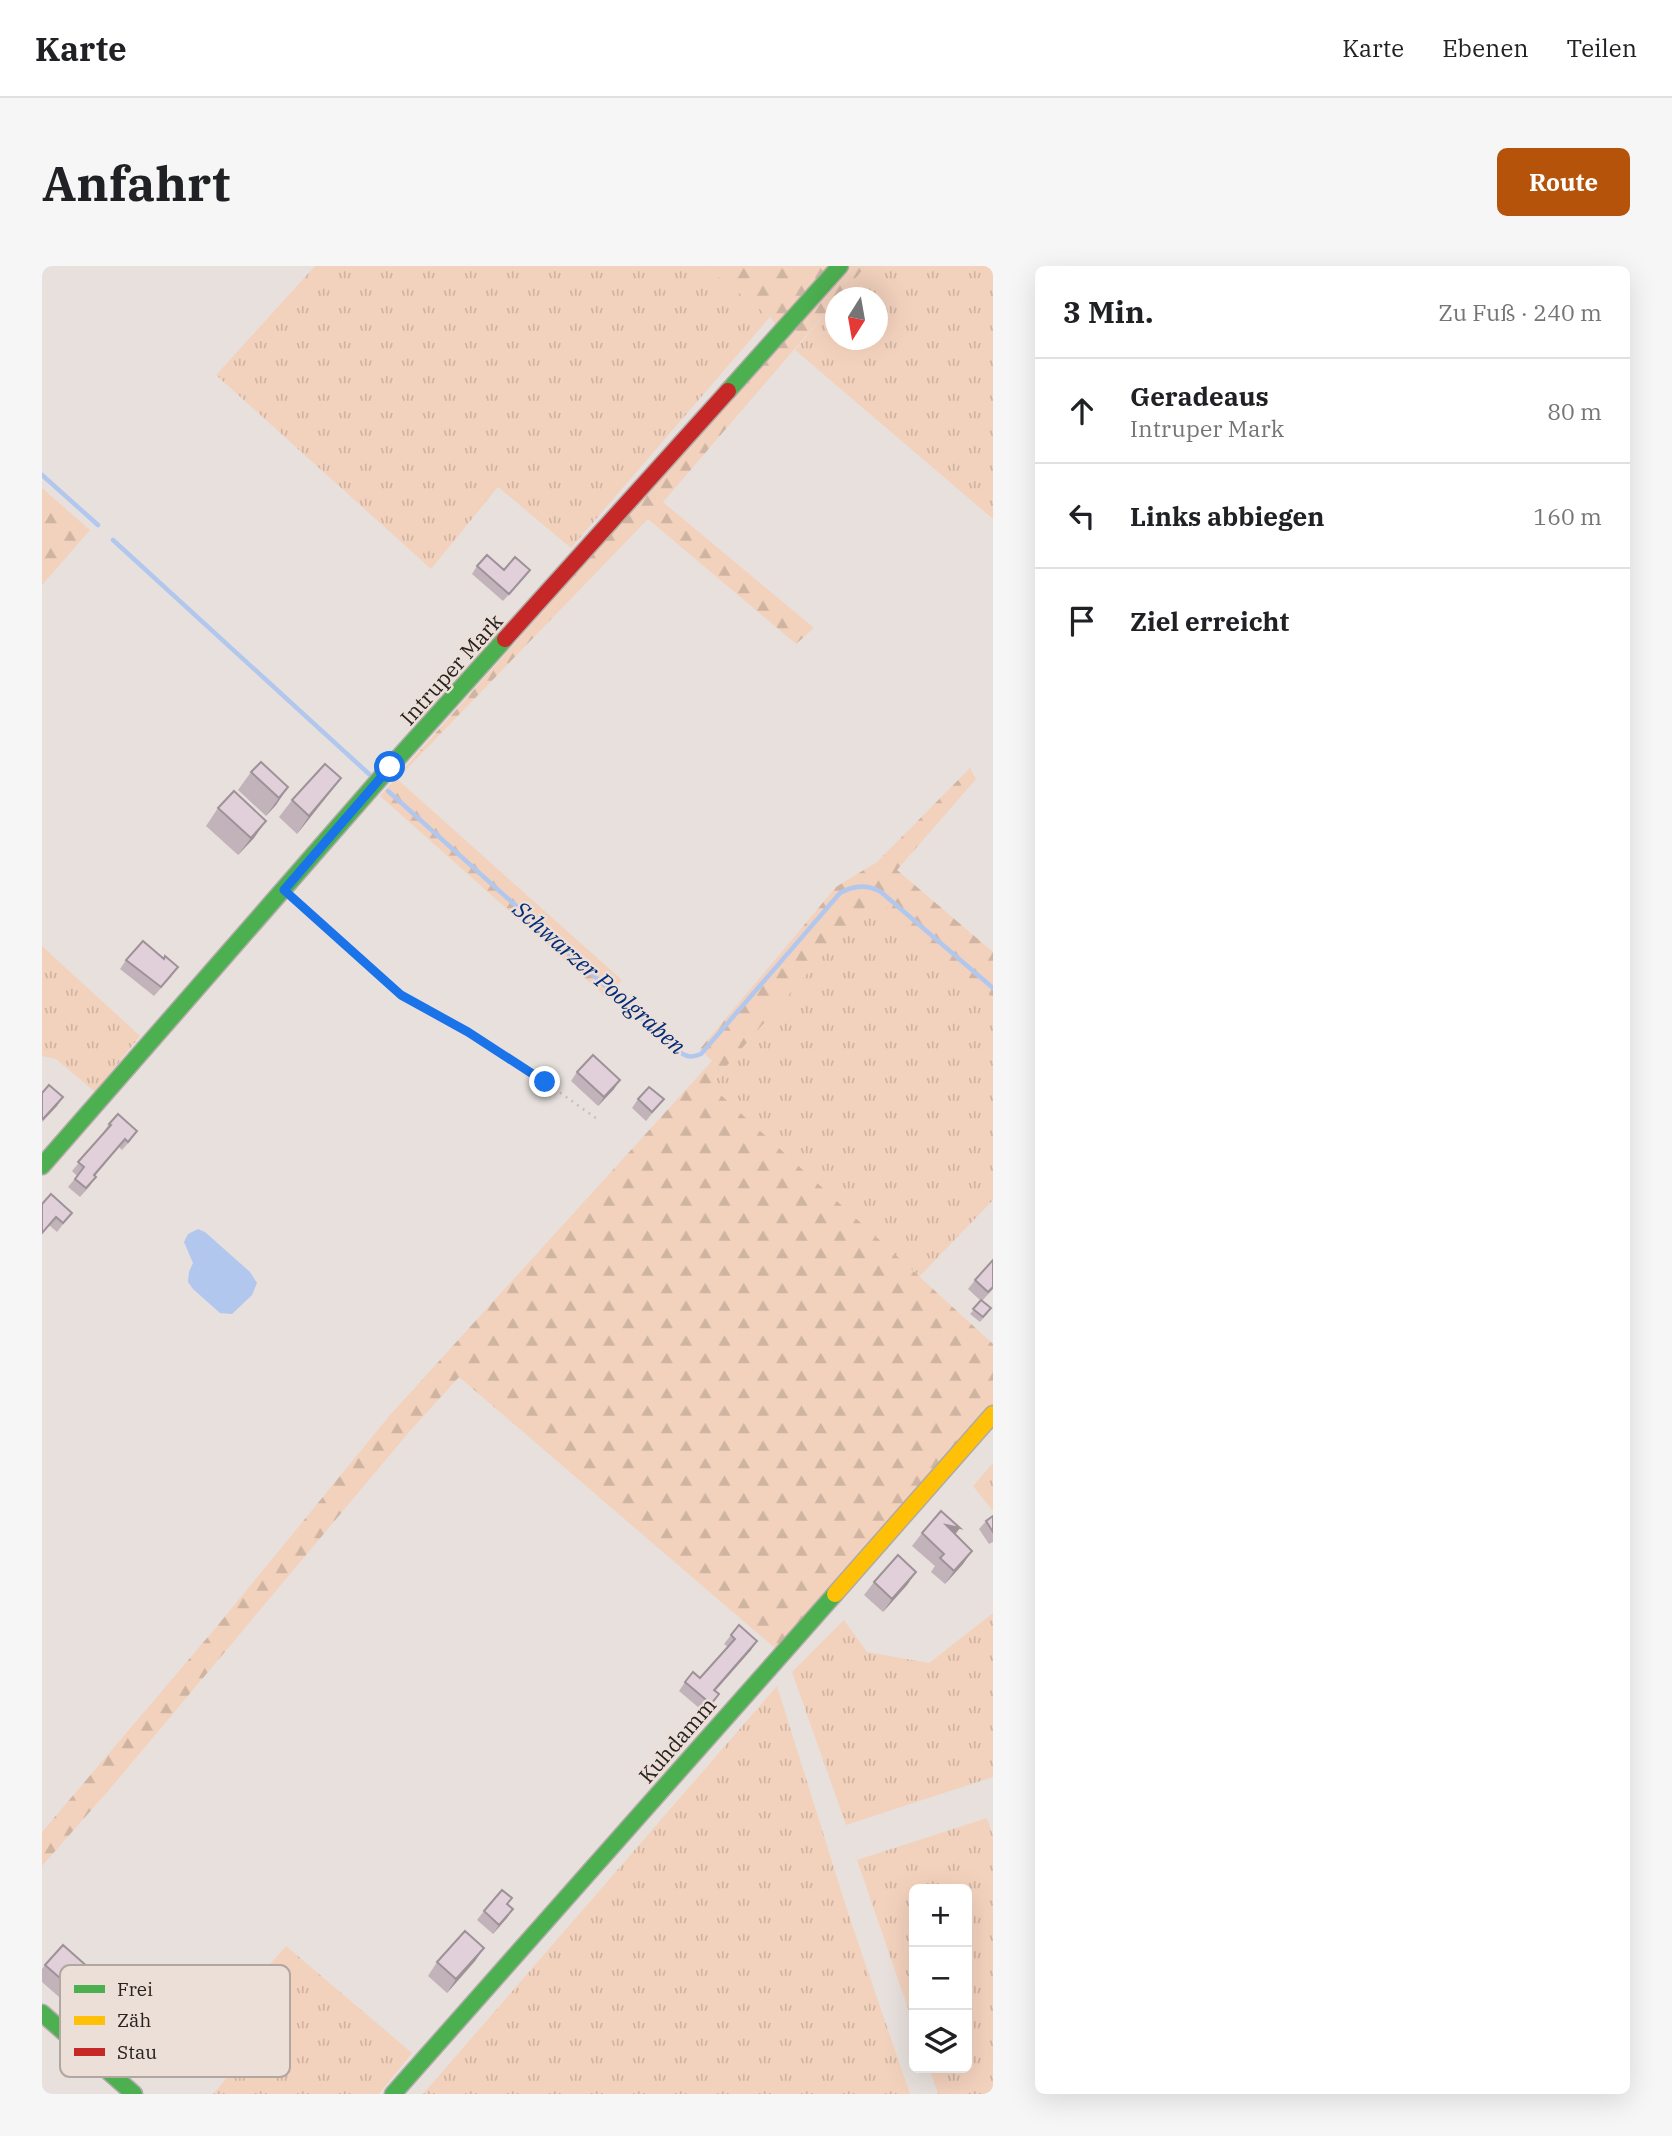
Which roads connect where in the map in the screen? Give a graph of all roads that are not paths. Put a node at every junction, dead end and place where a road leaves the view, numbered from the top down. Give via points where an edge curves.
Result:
1 (840, 266) edge
2 (42, 1166) edge
3 (993, 1414) edge
4 (42, 2013) edge
5 (60, 2029) edge
6 (115, 2077) edge
7 (134, 2094) edge
8 (393, 2094) edge

1 - 2 street, Intruper Mark via 390,767
3 - 8 street, Kuhdamm
4 - 5 street
6 - 7 street

